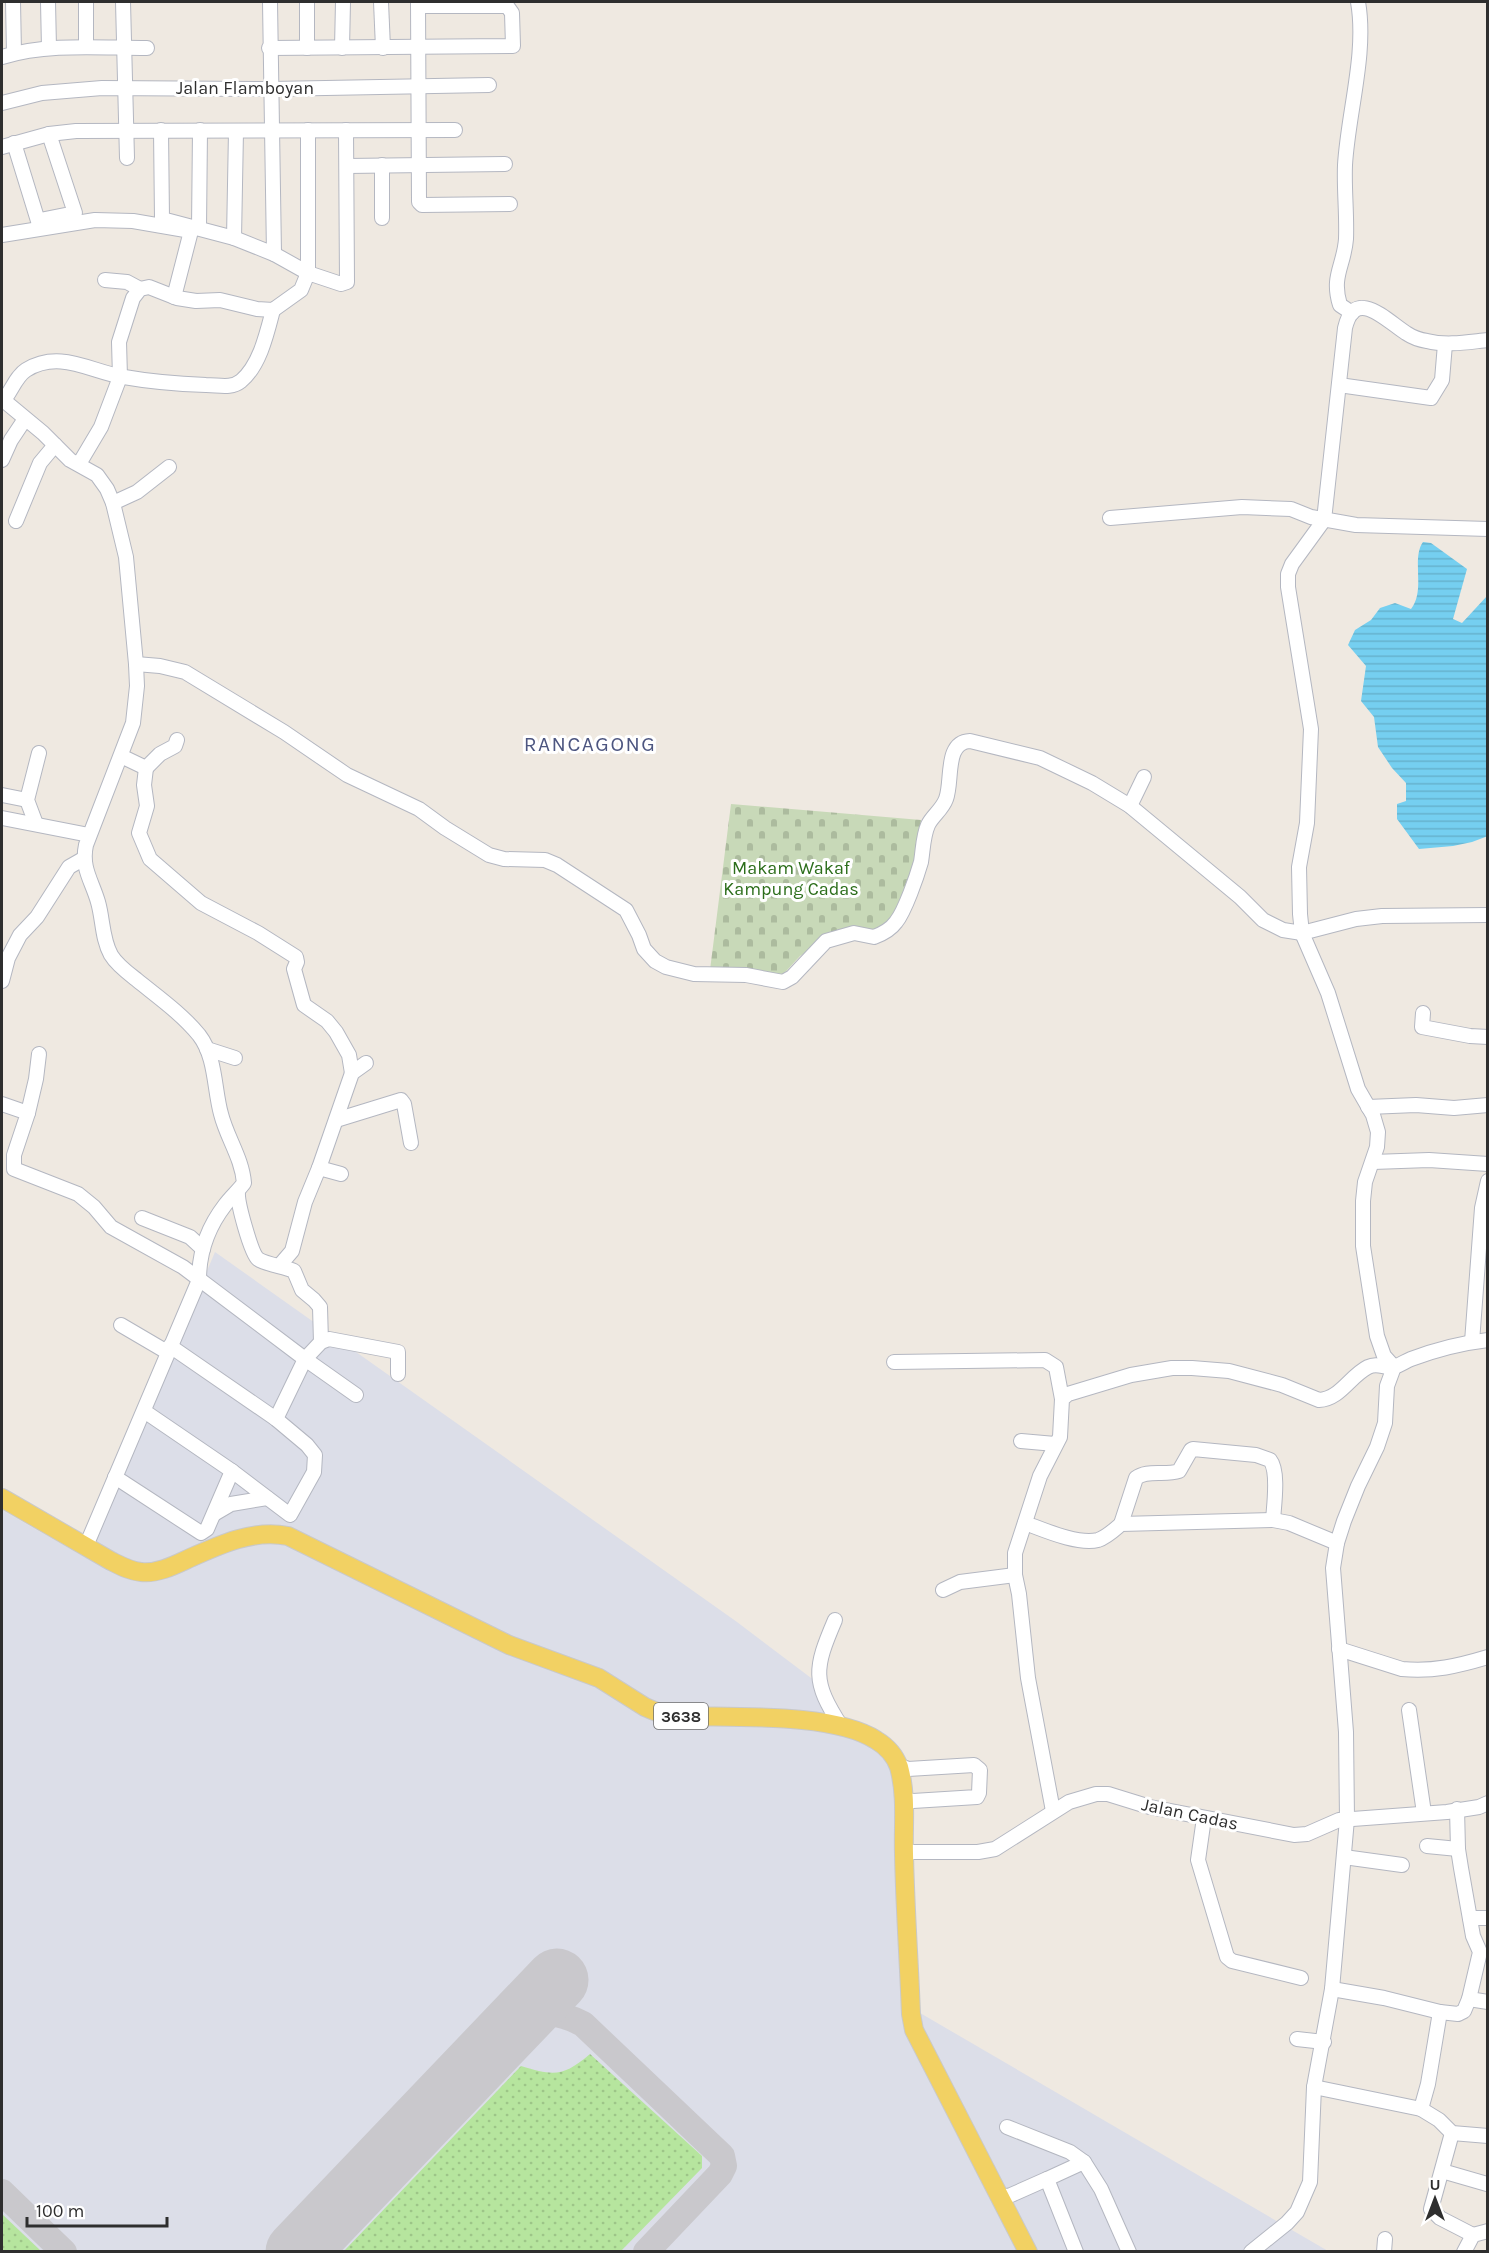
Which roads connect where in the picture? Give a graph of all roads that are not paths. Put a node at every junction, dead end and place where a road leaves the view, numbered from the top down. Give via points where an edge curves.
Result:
1 (13, 2) edge
2 (48, 2) edge
3 (86, 2) edge
4 (123, 2) edge
5 (270, 2) edge
6 (307, 2) edge
7 (343, 2) edge
8 (381, 2) edge
9 (1358, 2) edge
10 (418, 4) edge
11 (7, 26) edge
12 (86, 47) junction
13 (49, 48) junction
14 (125, 48) junction
15 (147, 48) dead end
16 (269, 48) junction
17 (307, 48) junction
18 (342, 48) junction
19 (383, 48) junction
20 (418, 48) junction
21 (8, 55) edge
22 (489, 85) dead end
23 (417, 87) junction
24 (125, 88) junction
25 (271, 89) junction
26 (2, 103) edge
27 (161, 130) junction
28 (200, 130) junction
29 (272, 130) junction
30 (308, 130) junction
31 (346, 130) junction
32 (419, 130) junction
33 (455, 130) dead end
34 (125, 131) junction
35 (236, 131) junction
36 (49, 134) junction
37 (8, 145) edge
38 (127, 158) dead end
39 (505, 164) dead end
40 (382, 165) junction
41 (420, 165) junction
42 (347, 166) junction
43 (510, 204) dead end
44 (382, 218) dead end
45 (38, 221) junction
46 (2, 226) edge
47 (199, 228) junction
48 (2, 235) edge
49 (234, 238) junction
50 (274, 254) junction
51 (308, 273) junction
52 (105, 280) dead end
53 (140, 289) junction
54 (174, 297) junction
55 (273, 310) junction
56 (1352, 313) junction
57 (1488, 340) edge
58 (1445, 344) junction
59 (120, 377) junction
60 (1338, 385) junction
61 (2, 401) edge
62 (25, 419) junction
63 (55, 445) junction
64 (2, 460) edge
65 (79, 464) junction
66 (169, 467) dead end
67 (113, 503) junction
68 (1110, 518) dead end
69 (1324, 520) junction
70 (15, 521) dead end
71 (1488, 529) edge
72 (136, 664) junction
73 (177, 740) dead end
74 (39, 753) dead end
75 (121, 756) junction
76 (146, 768) junction
77 (1144, 777) dead end
78 (2, 795) edge
79 (27, 800) junction
80 (1130, 807) junction
81 (2, 818) edge
82 (36, 824) junction
83 (89, 835) junction
84 (83, 859) junction
85 (1488, 915) edge
86 (1302, 933) junction
87 (2, 981) edge
88 (1423, 1013) dead end
89 (1488, 1037) edge
90 (207, 1049) junction
91 (39, 1054) dead end
92 (235, 1058) dead end
93 (366, 1063) dead end
94 (352, 1073) junction
95 (2, 1104) edge
96 (1488, 1105) edge
97 (1368, 1107) junction
98 (28, 1113) junction
99 (336, 1120) junction
100 (411, 1143) dead end
101 (1373, 1162) junction
102 (1488, 1164) edge
103 (319, 1168) junction
104 (341, 1174) dead end
105 (1488, 1181) edge
106 (238, 1192) junction
107 (142, 1218) dead end
108 (1484, 1240) edge
109 (203, 1249) junction
110 (280, 1265) junction
111 (199, 1280) junction
112 (121, 1325) dead end
113 (1488, 1340) edge
114 (321, 1342) junction
115 (1472, 1342) junction
116 (169, 1349) junction
117 (305, 1359) junction
118 (894, 1362) dead end
119 (1394, 1367) junction
120 (399, 1374) dead end
121 (356, 1395) dead end
122 (1062, 1399) junction
123 (144, 1411) junction
124 (276, 1419) junction
125 (1021, 1441) dead end
126 (1055, 1444) junction
127 (231, 1471) junction
128 (115, 1477) junction
129 (2, 1498) edge
130 (267, 1498) junction
131 (214, 1514) junction
132 (1273, 1520) junction
133 (1024, 1523) junction
134 (1121, 1524) junction
135 (1337, 1543) junction
136 (86, 1546) junction
137 (1015, 1575) junction
138 (943, 1590) dead end
139 (835, 1620) dead end
140 (1339, 1649) junction
141 (1488, 1657) edge
142 (1409, 1710) dead end
143 (841, 1726) junction
144 (898, 1765) junction
145 (905, 1800) junction
146 (1488, 1803) edge
147 (1457, 1809) junction
148 (1053, 1811) junction
149 (1424, 1813) junction
150 (1204, 1818) junction
151 (1347, 1820) junction
152 (1427, 1846) dead end
153 (1458, 1849) junction
154 (904, 1852) junction
155 (1344, 1857) junction
156 (1402, 1865) dead end
157 (1470, 1918) junction
158 (1488, 1918) edge
159 (1302, 1978) dead end
160 (1332, 1989) junction
161 (1469, 1999) junction
162 (1488, 2002) edge
163 (1440, 2012) junction
164 (1297, 2039) dead end
165 (1324, 2042) junction
166 (1314, 2087) junction
167 (1421, 2109) junction
168 (1007, 2127) dead end
169 (1452, 2133) junction
170 (1488, 2136) edge
171 (1084, 2162) junction
172 (1442, 2172) junction
173 (1047, 2179) junction
174 (1487, 2184) edge
175 (1001, 2197) junction
176 (1488, 2231) edge
177 (1473, 2235) junction
178 (1028, 2252) edge
179 (1076, 2252) edge
180 (1129, 2252) edge
181 (1251, 2252) edge
182 (1464, 2252) edge

1 - 11 street
2 - 13 street
3 - 12 street
4 - 14 street
5 - 16 street
6 - 17 street
7 - 18 street
8 - 19 street
9 - 56 street via 1359,47 1345,167 1346,239 1344,257 1336,274 1340,305
10 - 20 street
10 - 20 street via 507,6 512,13 513,46
11 - 21 street
12 - 13 street
12 - 14 street
13 - 21 street
14 - 15 street
14 - 24 street
16 - 17 street
16 - 25 street
17 - 18 street
18 - 19 street
19 - 20 street
20 - 23 street
22 - 23 street, Jalan Flamboyan
23 - 25 street, Jalan Flamboyan
23 - 32 street
24 - 25 street, Jalan Flamboyan
24 - 26 street, Jalan Flamboyan via 69,89
24 - 34 street
25 - 29 street
27 - 28 street
27 - 34 street
27 - 47 street via 162,219
28 - 35 street
28 - 47 street
29 - 30 street
29 - 35 street
29 - 50 street
30 - 31 street
30 - 51 street
31 - 32 street
31 - 42 street
32 - 33 street
32 - 41 street
34 - 36 street
34 - 38 street
35 - 49 street
36 - 37 street
36 - 45 street via 75,213
37 - 45 street
39 - 41 street
40 - 41 street
40 - 42 street
40 - 44 street
41 - 43 street via 418,199 422,205
42 - 51 street via 348,280 341,284
45 - 46 street
47 - 49 street
48 - 54 street via 95,220 133,221 191,231
49 - 50 street
50 - 51 street
51 - 55 street via 301,290
52 - 53 street via 131,283
53 - 54 street via 154,288
53 - 59 street via 133,298 119,342
54 - 55 street via 220,300
55 - 59 street via 266,338 251,370 233,386
56 - 58 street via 1358,309 1373,310 1417,338
56 - 60 street via 1345,328
57 - 58 street
58 - 60 street via 1442,380 1431,398
59 - 61 street via 81,364 53,362 25,370
59 - 65 street via 101,427
60 - 69 street
61 - 62 street
62 - 63 street
62 - 64 street
63 - 65 street
63 - 70 street via 40,463
65 - 67 street via 97,476
66 - 67 street via 137,492
67 - 72 street via 126,556
68 - 69 street via 1242,507 1291,509
69 - 71 street via 1380,527
69 - 86 street via 1288,574 1311,729 1307,823 1299,867
72 - 75 street via 134,713
72 - 80 street via 184,672 347,775 419,809 489,855 545,860 558,865 626,910 644,948 655,961 694,974 746,975 783,982 826,941 854,933 874,937 891,927 901,915 921,863 928,826 946,800 954,753 963,742 1040,758
73 - 76 street via 175,746
74 - 79 street
75 - 76 street
75 - 83 street
76 - 94 street via 147,807 139,833 150,859 201,903 296,957 294,969 304,1005 336,1032 349,1055
77 - 80 street
78 - 79 street
79 - 82 street
80 - 86 street via 1263,920 1283,930
81 - 82 street
82 - 83 street
83 - 84 street
84 - 87 street via 69,867 37,917 20,935
84 - 90 street via 112,956 187,1022
85 - 86 street via 1382,916
86 - 97 street via 1328,993 1358,1089
88 - 89 street via 1422,1027
90 - 92 street
90 - 106 street via 221,1115 243,1168 244,1183
91 - 98 street
93 - 94 street
94 - 99 street
95 - 98 street
96 - 97 street
97 - 101 street via 1377,1132
98 - 111 street via 14,1155 14,1168 78,1194 111,1227
99 - 100 street via 401,1100
99 - 103 street
101 - 102 street
101 - 119 street via 1365,1182 1363,1246 1377,1336 1384,1356
103 - 104 street
103 - 110 street via 292,1251
105 - 108 street
106 - 109 street via 220,1213
106 - 110 street via 254,1254 264,1262
107 - 109 street via 190,1237
108 - 115 street
109 - 111 street
110 - 114 street via 294,1271 302,1290 318,1304
111 - 116 street
111 - 117 street
112 - 116 street
113 - 115 street
114 - 117 street
114 - 120 street via 329,1339 398,1352
115 - 119 street
116 - 123 street
116 - 124 street
117 - 121 street
117 - 124 street
118 - 122 street via 1045,1360 1056,1367
119 - 122 street via 1376,1364 1366,1368 1335,1395 1319,1400 1229,1371 1172,1368 1131,1375
119 - 135 street via 1387,1386 1385,1423
122 - 126 street via 1062,1428
123 - 127 street
123 - 128 street
124 - 130 street via 315,1455 314,1472 290,1519
125 - 126 street
126 - 133 street
127 - 130 street
127 - 131 street
128 - 131 street via 201,1533
128 - 136 street
129 - 136 main road, 3638
130 - 131 street via 231,1503
132 - 134 street
132 - 134 street via 1274,1466 1270,1460 1194,1449 1179,1471 1136,1478
132 - 135 street
133 - 134 street via 1084,1541 1106,1536
133 - 137 street via 1015,1553
135 - 140 street via 1332,1568
136 - 143 main road, 3638 via 125,1568 147,1572 255,1535 276,1533 509,1645 598,1678 659,1713 803,1720
137 - 138 street via 960,1582
137 - 148 street via 1028,1678
139 - 143 street via 825,1643 819,1674 822,1695
140 - 141 street via 1413,1670 1451,1668
140 - 151 street via 1346,1732
142 - 149 street
143 - 144 main road, 3638 via 876,1740 891,1752
144 - 145 main road, 3638
144 - 145 street via 908,1769 974,1765 980,1770 977,1797
145 - 154 main road, 3638
146 - 147 street, Jalan Cadas
147 - 149 street, Jalan Cadas
147 - 153 street
148 - 150 street, Jalan Cadas via 1083,1796 1108,1794
148 - 154 street, Jalan Cadas via 988,1851
149 - 151 street, Jalan Cadas
150 - 151 street, Jalan Cadas via 1294,1835
150 - 159 street via 1198,1860 1227,1957 1237,1963
151 - 155 street
152 - 153 street
153 - 157 street
154 - 175 main road, 3638 via 914,2030
155 - 156 street
155 - 160 street
157 - 158 street
157 - 161 street via 1480,1952
160 - 163 street
160 - 165 street
161 - 162 street
161 - 163 street via 1462,2013
163 - 167 street
164 - 165 street
165 - 166 street
166 - 167 street
166 - 181 street via 1310,2182 1297,2212
167 - 169 street
168 - 171 street via 1070,2152
169 - 170 street
169 - 172 street
171 - 173 street
171 - 180 street via 1101,2189
172 - 174 street
172 - 177 street via 1432,2211
173 - 175 street
173 - 179 street
175 - 178 main road, 3638
176 - 177 street
177 - 182 street

